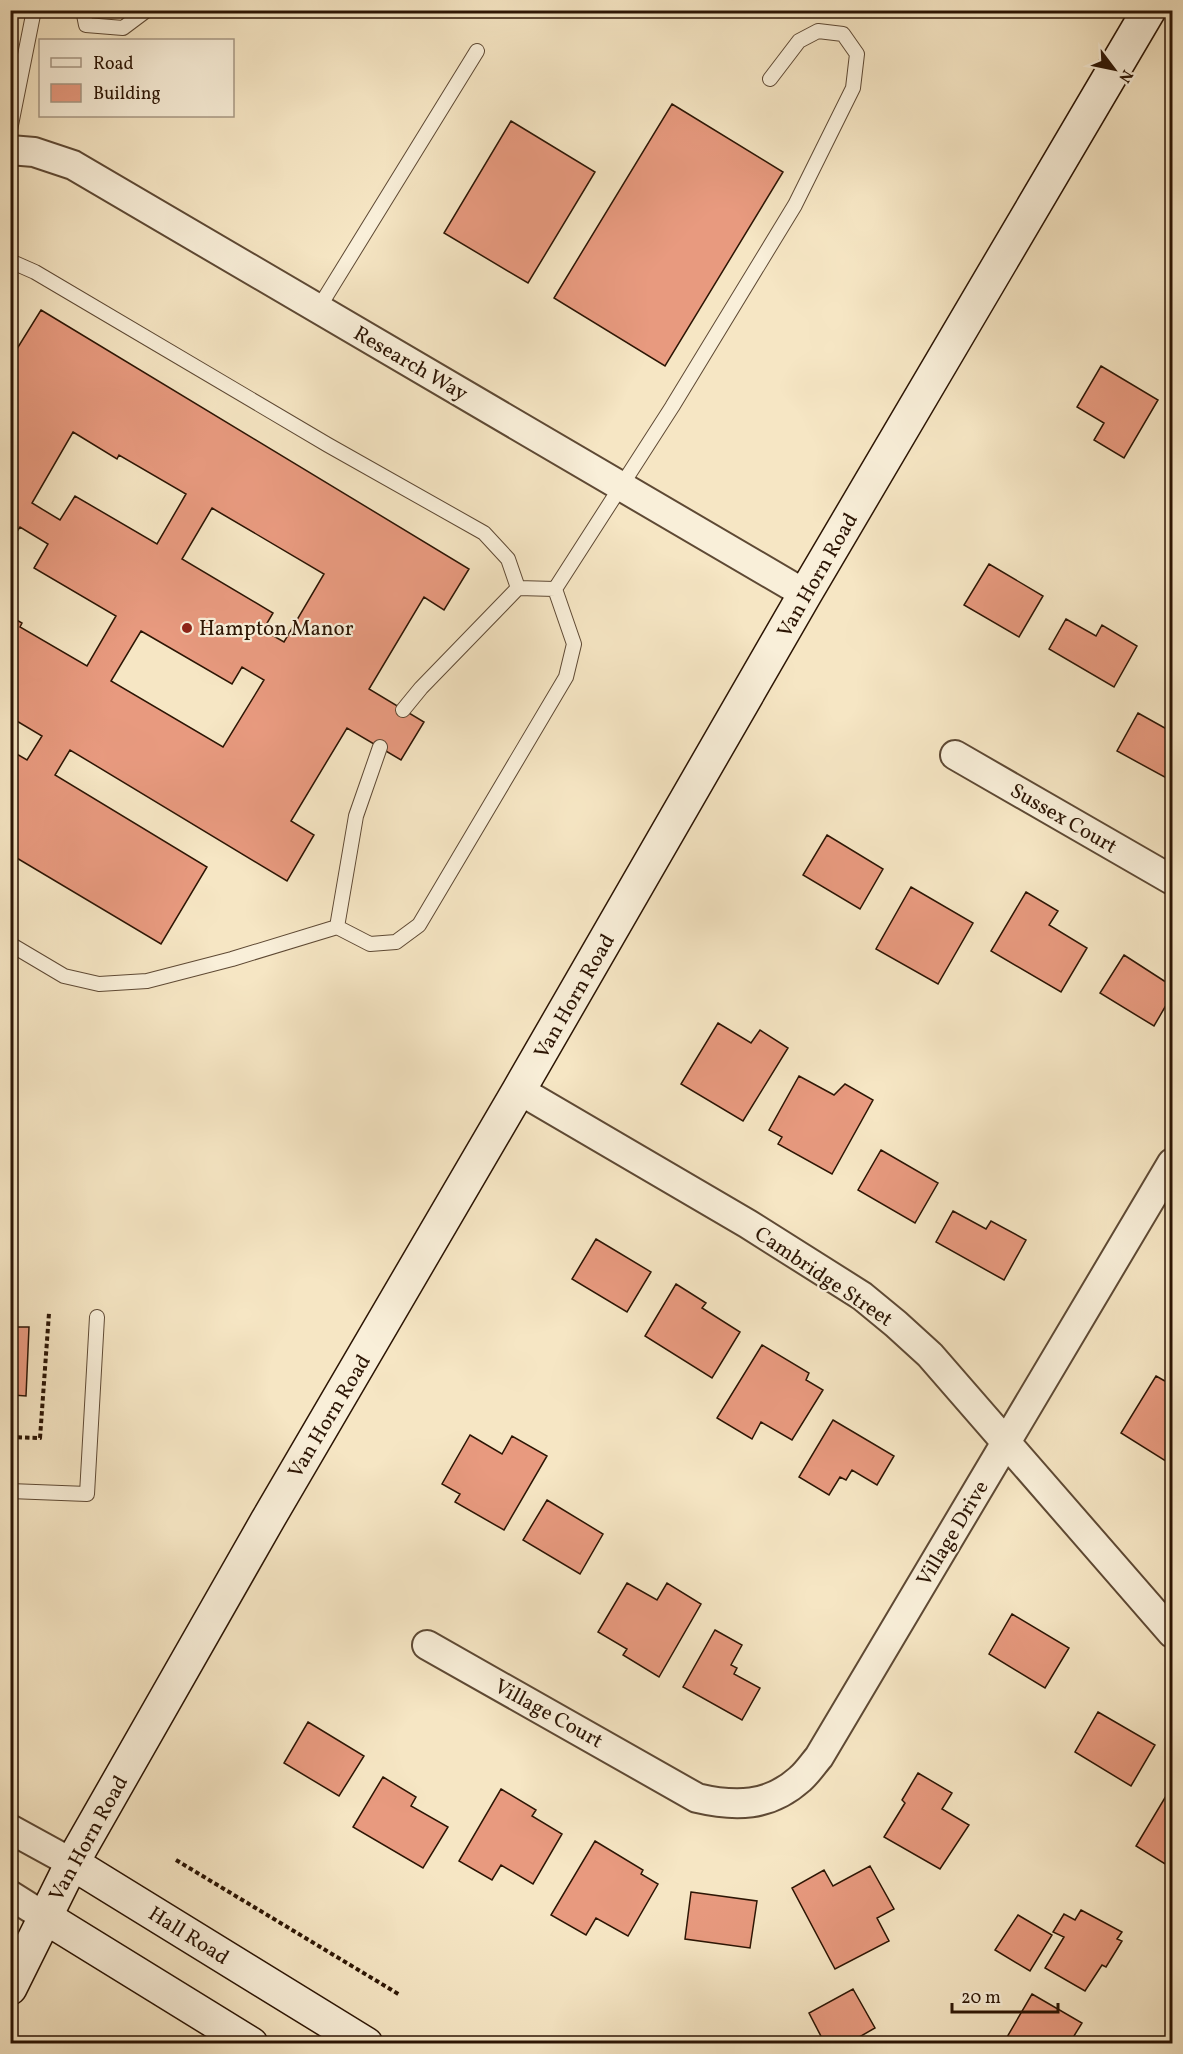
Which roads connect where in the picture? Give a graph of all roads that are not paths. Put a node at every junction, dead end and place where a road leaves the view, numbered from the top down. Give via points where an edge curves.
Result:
1 (34, 10) edge
2 (82, 10) edge
3 (147, 10) edge
4 (1149, 10) edge
5 (477, 51) dead end
6 (770, 79) dead end
7 (10, 130) edge
8 (10, 150) edge
9 (10, 261) edge
10 (318, 309) junction
11 (622, 486) junction
12 (518, 588) junction
13 (555, 589) junction
14 (805, 594) junction
15 (404, 710) dead end
16 (380, 747) dead end
17 (956, 755) dead end
18 (1173, 880) edge
19 (337, 927) junction
20 (10, 944) edge
21 (519, 1090) junction
22 (1173, 1163) edge
23 (97, 1317) dead end
24 (1006, 1442) junction
25 (10, 1491) edge
26 (1173, 1633) edge
27 (427, 1645) dead end
28 (671, 1782) joint
29 (10, 1829) edge
30 (72, 1863) junction
31 (10, 1895) edge
32 (45, 1917) junction
33 (10, 1988) edge
34 (251, 2043) edge
35 (366, 2043) edge

1 - 7 lane
2 - 3 lane via 86,25 123,28
4 - 14 main road, Van Horn Road
5 - 10 lane
6 - 11 lane via 799,41 818,31 843,33 857,54 853,88 795,205
8 - 10 street, Research Way via 34,152 73,165
9 - 12 lane via 484,534 508,559
10 - 11 street, Research Way
11 - 13 lane
11 - 14 street, Research Way
12 - 13 lane
12 - 15 lane
13 - 19 lane via 574,644 566,677 418,925 396,942 370,944
14 - 21 main road, Van Horn Road
16 - 19 lane via 356,816
17 - 18 street, Sussex Court
19 - 20 lane via 147,981 99,984 64,976
21 - 24 street, Cambridge Street via 748,1224 862,1296 930,1355
21 - 30 main road, Van Horn Road
22 - 24 street, Village Drive
23 - 25 lane via 87,1494
24 - 26 street, Cambridge Street
24 - 28 street, Village Drive via 819,1757 801,1779 773,1796 742,1804 697,1798
27 - 28 street, Village Court
29 - 30 street, Hall Road
30 - 32 main road, Van Horn Road
30 - 35 main road, Hall Road
31 - 32 street
32 - 33 main road, Van Horn Road
32 - 34 main road

